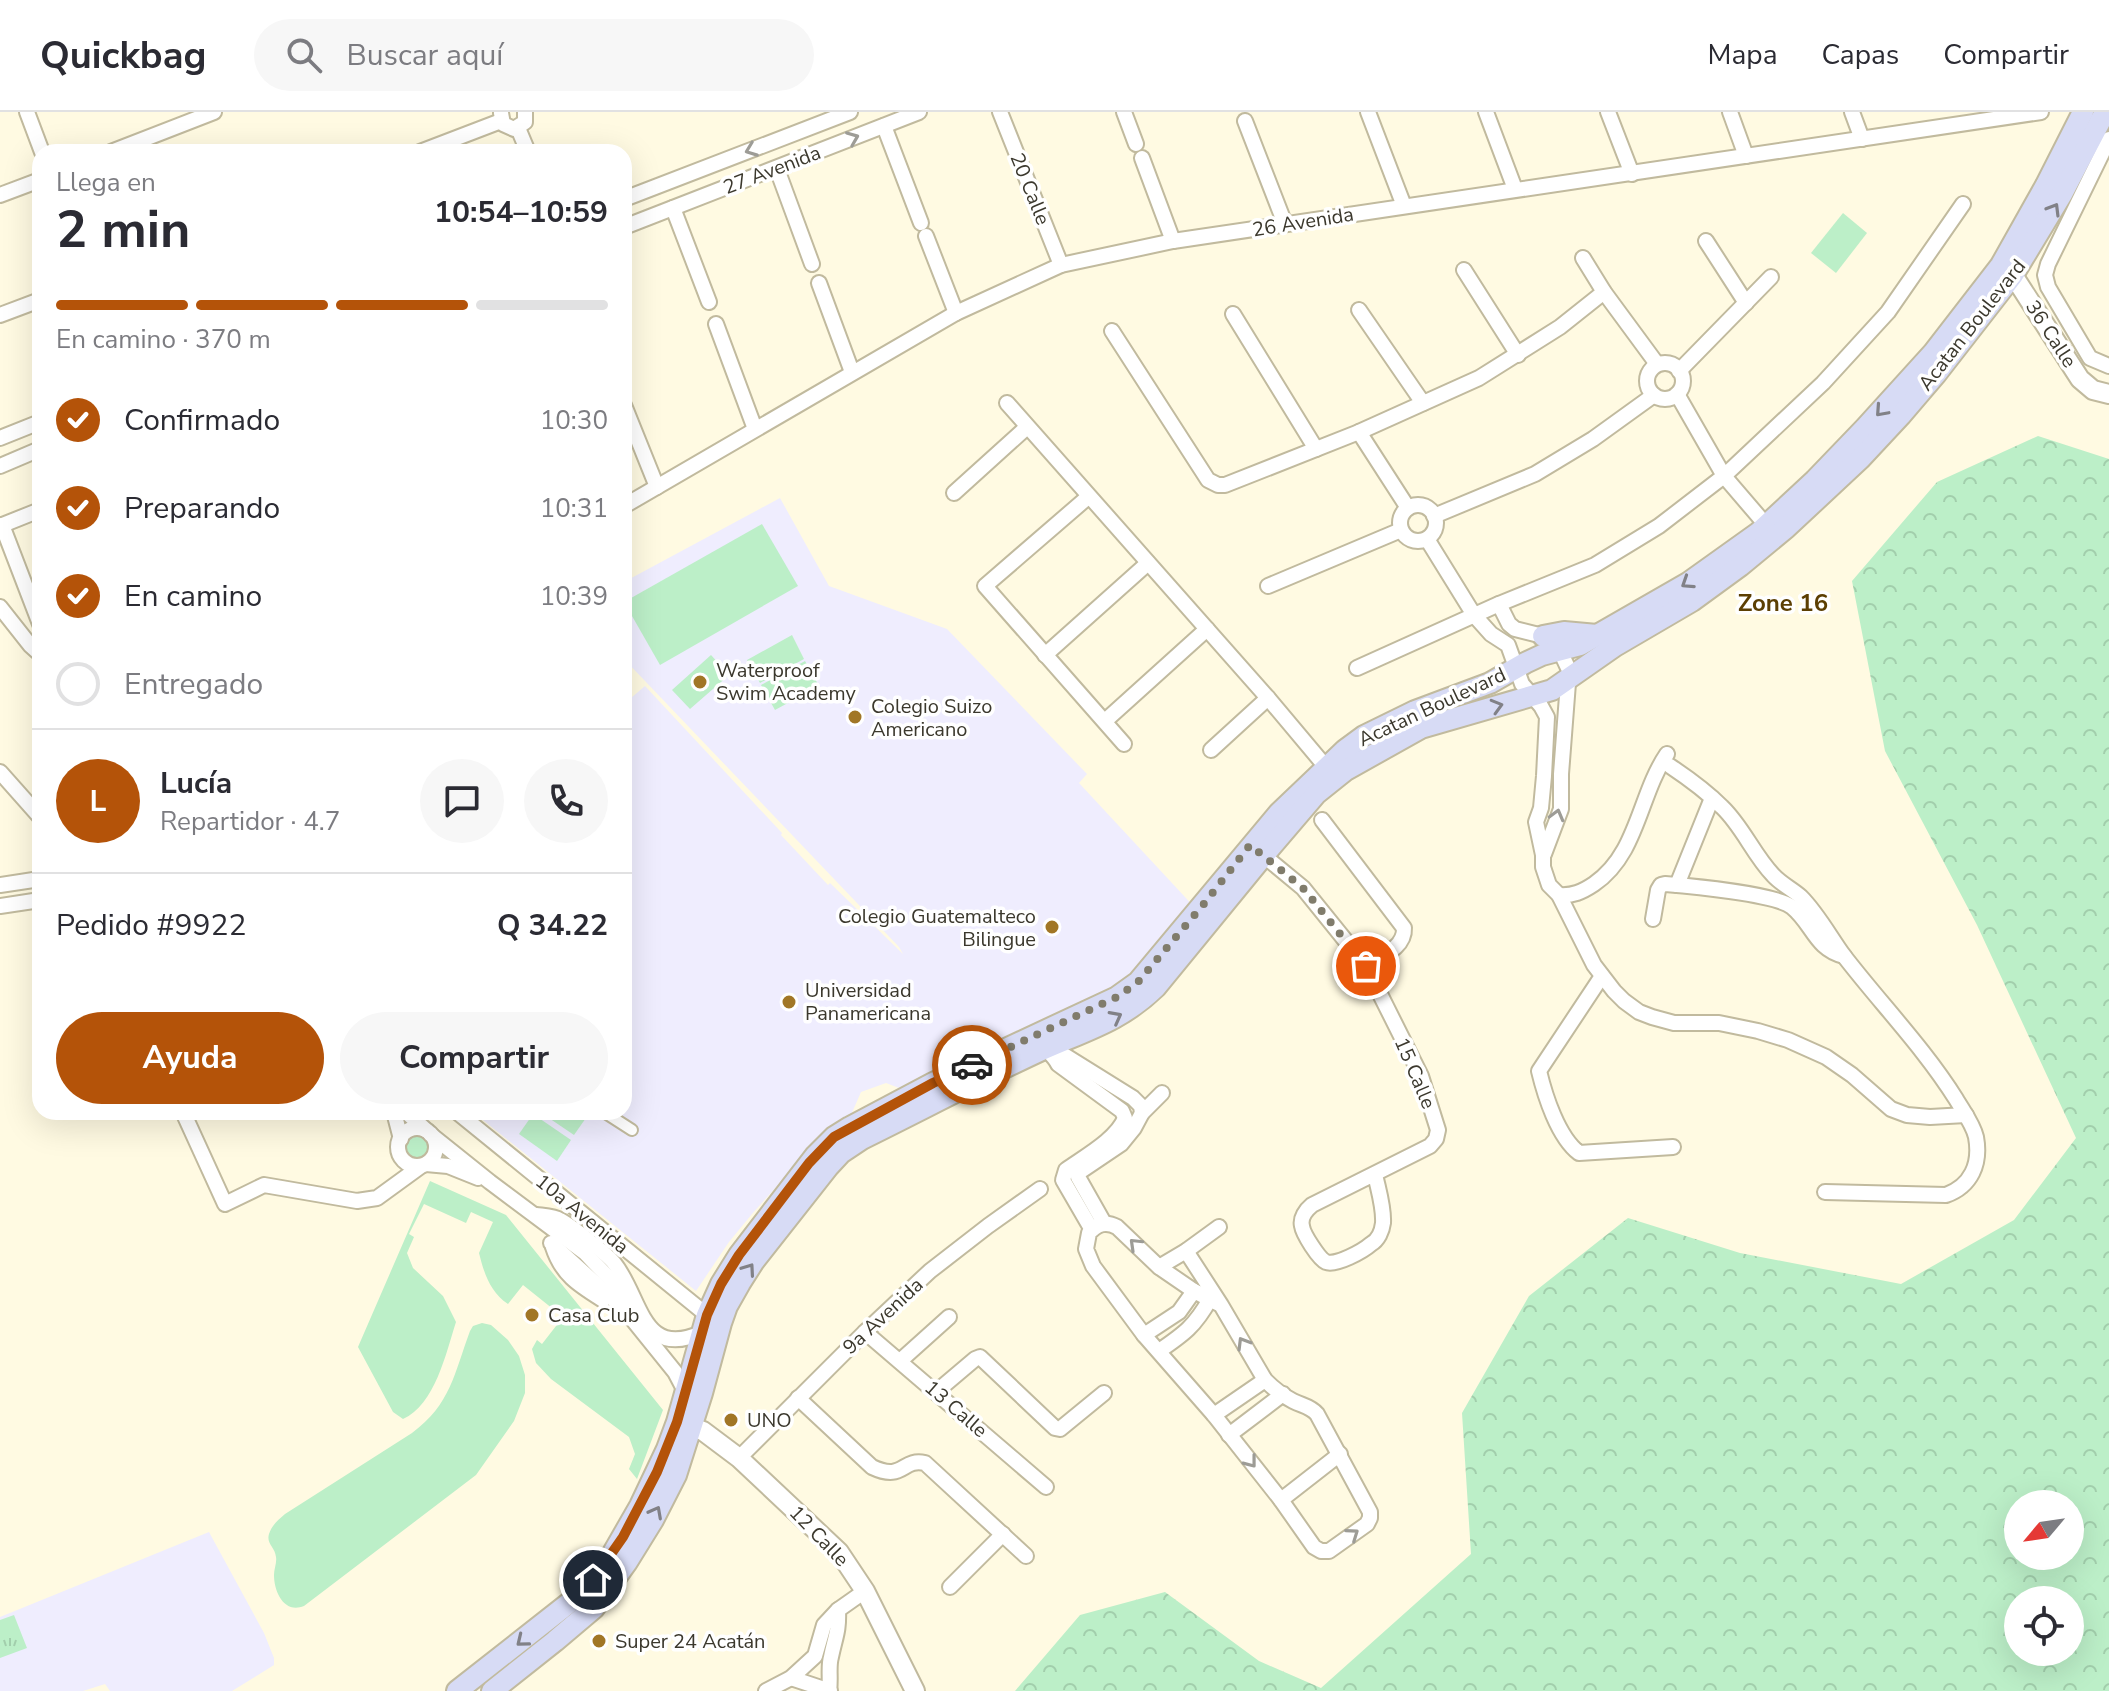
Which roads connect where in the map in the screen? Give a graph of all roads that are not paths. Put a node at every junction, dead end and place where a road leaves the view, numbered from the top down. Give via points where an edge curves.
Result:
1 (27, 112) edge
2 (214, 112) edge
3 (525, 112) edge
4 (850, 112) edge
5 (919, 112) edge
6 (1000, 112) edge
7 (1124, 112) edge
8 (1368, 112) edge
9 (1486, 112) edge
10 (1608, 112) edge
11 (1730, 112) edge
12 (1852, 112) edge
13 (2041, 112) edge
14 (2083, 112) edge
15 (2105, 112) edge
16 (501, 116) edge
17 (821, 117) edge
18 (1245, 121) dead end
19 (884, 126) junction
20 (518, 128) junction
21 (1862, 139) junction
22 (2109, 139) edge
23 (39, 144) edge
24 (132, 144) edge
25 (438, 144) edge
26 (525, 144) edge
27 (1746, 156) junction
28 (777, 169) junction
29 (1632, 174) junction
30 (32, 183) edge
31 (1515, 189) junction
32 (0, 195) edge
33 (632, 196) edge
34 (1963, 204) dead end
35 (1404, 206) junction
36 (673, 208) junction
37 (632, 224) edge
38 (1285, 224) junction
39 (1173, 241) junction
40 (1706, 241) dead end
41 (1583, 258) dead end
42 (812, 264) dead end
43 (1061, 265) junction
44 (1464, 270) dead end
45 (2007, 270) junction
46 (1771, 277) dead end
47 (819, 283) dead end
48 (1604, 292) junction
49 (709, 302) dead end
50 (32, 303) edge
51 (1746, 303) junction
52 (1359, 310) dead end
53 (956, 313) junction
54 (1233, 314) dead end
55 (0, 315) edge
56 (716, 324) dead end
57 (1112, 331) dead end
58 (1518, 355) junction
59 (1657, 364) junction
60 (2109, 366) edge
61 (1679, 371) junction
62 (852, 372) junction
63 (1677, 394) junction
64 (2109, 394) edge
65 (1654, 395) junction
66 (1007, 403) dead end
67 (1423, 403) junction
68 (32, 425) edge
69 (632, 425) edge
70 (1027, 427) junction
71 (755, 429) junction
72 (1359, 432) junction
73 (0, 438) edge
74 (1316, 449) junction
75 (32, 456) edge
76 (0, 466) edge
77 (1724, 476) junction
78 (657, 487) junction
79 (954, 493) dead end
80 (1088, 497) junction
81 (632, 501) edge
82 (1408, 508) junction
83 (32, 513) edge
84 (1434, 516) junction
85 (1766, 525) junction
86 (1, 526) edge
87 (1401, 530) junction
88 (1427, 539) junction
89 (1148, 563) junction
90 (1268, 586) dead end
91 (32, 604) edge
92 (1499, 604) junction
93 (0, 607) edge
94 (1474, 615) junction
95 (1207, 629) junction
96 (1597, 635) junction
97 (1543, 636) junction
98 (1508, 645) junction
99 (32, 647) edge
100 (1559, 651) junction
101 (1045, 655) junction
102 (1357, 668) dead end
103 (1517, 668) junction
104 (1569, 678) junction
105 (1532, 696) junction
106 (1268, 698) junction
107 (1105, 721) junction
108 (1124, 744) dead end
109 (1211, 750) dead end
110 (1331, 772) junction
111 (3, 782) edge
112 (1712, 798) junction
113 (32, 809) edge
114 (1322, 820) dead end
115 (1257, 850) junction
116 (1543, 855) junction
117 (32, 880) edge
118 (1781, 883) junction
119 (0, 885) edge
120 (1677, 885) junction
121 (1559, 895) junction
122 (1774, 898) junction
123 (32, 901) edge
124 (0, 906) edge
125 (1653, 919) dead end
126 (1844, 956) junction
127 (1366, 966) junction
128 (1602, 976) junction
129 (1045, 1047) junction
130 (1162, 1093) dead end
131 (1142, 1113) junction
132 (1966, 1115) junction
133 (187, 1120) edge
134 (396, 1120) edge
135 (415, 1120) edge
136 (466, 1120) edge
137 (616, 1120) edge
138 (632, 1130) dead end
139 (1123, 1130) junction
140 (429, 1133) junction
141 (400, 1144) junction
142 (1673, 1147) dead end
143 (423, 1165) junction
144 (1375, 1174) junction
145 (490, 1182) junction
146 (1040, 1189) dead end
147 (388, 1191) junction
148 (1825, 1192) dead end
149 (536, 1215) junction
150 (1098, 1226) junction
151 (1219, 1227) dead end
152 (1186, 1251) junction
153 (1159, 1267) junction
154 (1194, 1291) junction
155 (1215, 1302) junction
156 (630, 1307) junction
157 (949, 1317) dead end
158 (705, 1323) junction
159 (865, 1332) junction
160 (1144, 1335) junction
161 (1159, 1351) junction
162 (900, 1361) junction
163 (1265, 1380) junction
164 (685, 1391) junction
165 (936, 1392) junction
166 (1104, 1393) dead end
167 (1283, 1394) junction
168 (798, 1398) junction
169 (1214, 1415) junction
170 (684, 1424) junction
171 (1229, 1435) junction
172 (1340, 1454) junction
173 (739, 1458) junction
174 (1046, 1487) dead end
175 (1281, 1500) junction
176 (1003, 1534) junction
177 (1026, 1556) dead end
178 (950, 1587) dead end
179 (865, 1591) junction
180 (822, 1658) junction
181 (791, 1678) junction
182 (490, 1686) edge
183 (457, 1691) edge
184 (766, 1691) edge
185 (829, 1691) edge
186 (915, 1691) edge

1 - 23 street
2 - 24 street
3 - 20 street via 525,122
4 - 17 street, 27 Avenida
5 - 19 street, 27 Avenida
6 - 43 street, 20 Calle
7 - 39 street
8 - 35 street
9 - 31 street
10 - 29 street
11 - 27 street
12 - 21 street
13 - 21 street, 26 Avenida
14 - 45 main road, Acatan Boulevard
45 -> 15 main road, Acatan Boulevard via 2062,194
16 - 20 street via 506,127
16 - 25 street
17 -> 33 street, 27 Avenida
18 - 38 street
28 -> 19 street, 27 Avenida
19 - 53 street
20 - 26 street
21 - 27 street, 26 Avenida
22 - 60 street via 2045,275 2090,358
27 - 29 street, 26 Avenida
28 - 36 street, 27 Avenida
28 - 42 street
29 - 31 street, 26 Avenida
30 - 32 street
31 - 35 street, 26 Avenida
34 - 77 street via 1888,312 1823,383
35 - 38 street, 26 Avenida
36 - 37 street, 27 Avenida
36 - 49 street
38 - 39 street, 26 Avenida
39 - 43 street, 26 Avenida
40 - 51 street
41 - 48 street
43 - 53 street, 26 Avenida
44 - 58 street
45 - 64 street, 36 Calle via 2080,379
45 -> 85 main road, Acatan Boulevard via 1845,449
45 - 104 main road, Acatan Boulevard via 1936,374 1901,415 1786,528 1692,601
46 - 51 street
47 - 62 street
48 - 58 street
48 - 59 street
50 - 55 street
51 - 61 street
52 - 67 street
53 - 62 street, 26 Avenida
54 - 74 street
56 - 71 street
57 - 74 street via 1212,483 1230,484
58 - 67 street
59 - 61 street via 1672,364
59 - 65 street via 1647,378
61 - 63 street via 1682,385
62 - 71 street, 26 Avenida
63 - 65 street
63 - 77 street
65 - 84 street via 1535,474
66 - 70 street
67 - 72 street
68 - 73 street
69 - 78 street
70 - 79 street
70 - 80 street
71 - 78 street, 26 Avenida
72 - 74 street
72 - 82 street
75 - 76 street
77 - 85 street
77 - 92 street via 1659,526 1595,565
78 - 81 street, 26 Avenida
80 - 89 street
80 - 101 street via 985,586
82 - 84 street via 1420,505
82 - 87 street
83 - 86 street
84 - 88 street via 1436,526
85 -> 96 main road, Acatan Boulevard via 1688,583
86 - 91 street
87 - 88 street via 1410,539
87 - 90 street
88 - 94 street
89 - 95 street
89 - 101 street
92 - 94 street
92 - 97 street via 1515,629
93 - 99 street
94 - 98 street
94 - 102 street
95 - 106 street
95 - 107 street
96 - 97 main road
96 - 100 main road, Acatan Boulevard
97 - 98 street
97 - 100 street
98 - 103 street
100 - 103 main road
100 - 104 street
101 - 107 street
103 - 105 street
103 - 110 main road, Acatan Boulevard via 1364,736 1345,750
104 - 105 main road
116 -> 104 street via 1561,809
110 -> 105 main road, Acatan Boulevard via 1346,770 1421,728
105 - 116 street via 1547,717 1536,822
106 - 109 street
106 - 110 street
107 - 108 street
110 - 115 main road, Acatan Boulevard via 1287,805
111 - 113 street
112 - 118 street
112 - 120 street
112 - 121 street via 1668,760 1657,769 1634,831 1605,876 1583,891
114 - 127 street via 1402,924 1400,944
115 - 127 street, 15 Calle via 1303,888
115 - 129 main road, Acatan Boulevard via 1215,916 1148,995 1117,1018
116 - 121 street via 1549,885
117 - 119 street
118 - 122 street
118 - 126 street via 1811,908
120 - 122 street
120 - 125 street via 1661,885
121 - 128 street
122 - 126 street via 1791,906 1826,949
123 - 124 street
126 - 132 street via 1942,1077
127 - 144 street, 15 Calle via 1421,1076 1438,1130 1430,1146
128 - 132 street via 1624,1001 1652,1017 1758,1031 1813,1051 1852,1075 1891,1109 1930,1117
128 - 142 street via 1539,1071 1552,1111 1569,1146 1579,1153
129 - 131 street via 1133,1098
129 - 139 street via 1058,1064 1122,1111
129 - 158 main road, Acatan Boulevard via 933,1083 834,1137 739,1255
170 -> 129 main road, Acatan Boulevard via 740,1283 841,1153
130 - 131 street
131 - 139 street via 1134,1128
132 - 148 street via 1976,1135 1976,1158 1970,1178 1959,1190 1946,1195
133 - 147 street via 225,1204 264,1185 357,1201
134 - 141 street
135 - 140 street
136 - 158 street, 10a Avenida
137 - 138 street
139 - 150 street via 1107,1155 1078,1173
139 - 150 street via 1066,1170 1063,1180
140 - 141 street via 409,1130
140 - 143 street via 436,1150
140 - 145 street
141 - 143 street via 404,1161
141 - 147 street
143 - 145 street via 448,1166
143 - 147 street
144 - 144 street, 15 Calle via 1304,1214 1302,1227 1322,1259 1339,1262 1377,1239 1383,1221
145 - 149 street
146 - 159 street, 9a Avenida via 930,1271
149 - 156 street via 597,1263
149 - 156 street via 551,1243
153 -> 150 street via 1117,1227
150 - 160 street via 1086,1245 1089,1261
151 - 152 street
152 - 153 street
152 - 155 street
153 - 154 street
154 - 155 street
154 - 160 street via 1179,1312
155 - 161 street
163 -> 155 street
156 - 158 street via 662,1338 689,1338
156 - 164 street
157 - 162 street
158 - 164 main road, Acatan Boulevard
159 - 162 street, 13 Calle
159 - 168 street, 9a Avenida
160 - 161 street
161 - 169 street
162 - 165 street, 13 Calle
163 - 167 street
163 - 169 street
164 - 170 main road, Acatan Boulevard
165 - 166 street via 980,1357 1060,1429
165 - 174 street, 13 Calle
167 - 171 street
167 - 172 street via 1314,1410
168 - 173 street, 9a Avenida
168 - 176 street via 872,1467 893,1473 925,1463
169 - 171 street
170 - 173 street, 12 Calle via 707,1433
170 - 182 main road, Acatan Boulevard via 676,1475 607,1591 594,1608
171 -> 175 street
172 - 175 street
175 -> 172 street via 1321,1551 1329,1551 1367,1524 1370,1512
173 - 179 street, 12 Calle via 839,1552
176 - 177 street
176 - 178 street
179 - 180 street via 838,1610 839,1629
179 - 186 street, 12 Calle
180 - 181 street
180 - 185 street via 831,1675
181 - 184 street
181 - 185 street
182 - 183 main road, Acatan Boulevard

